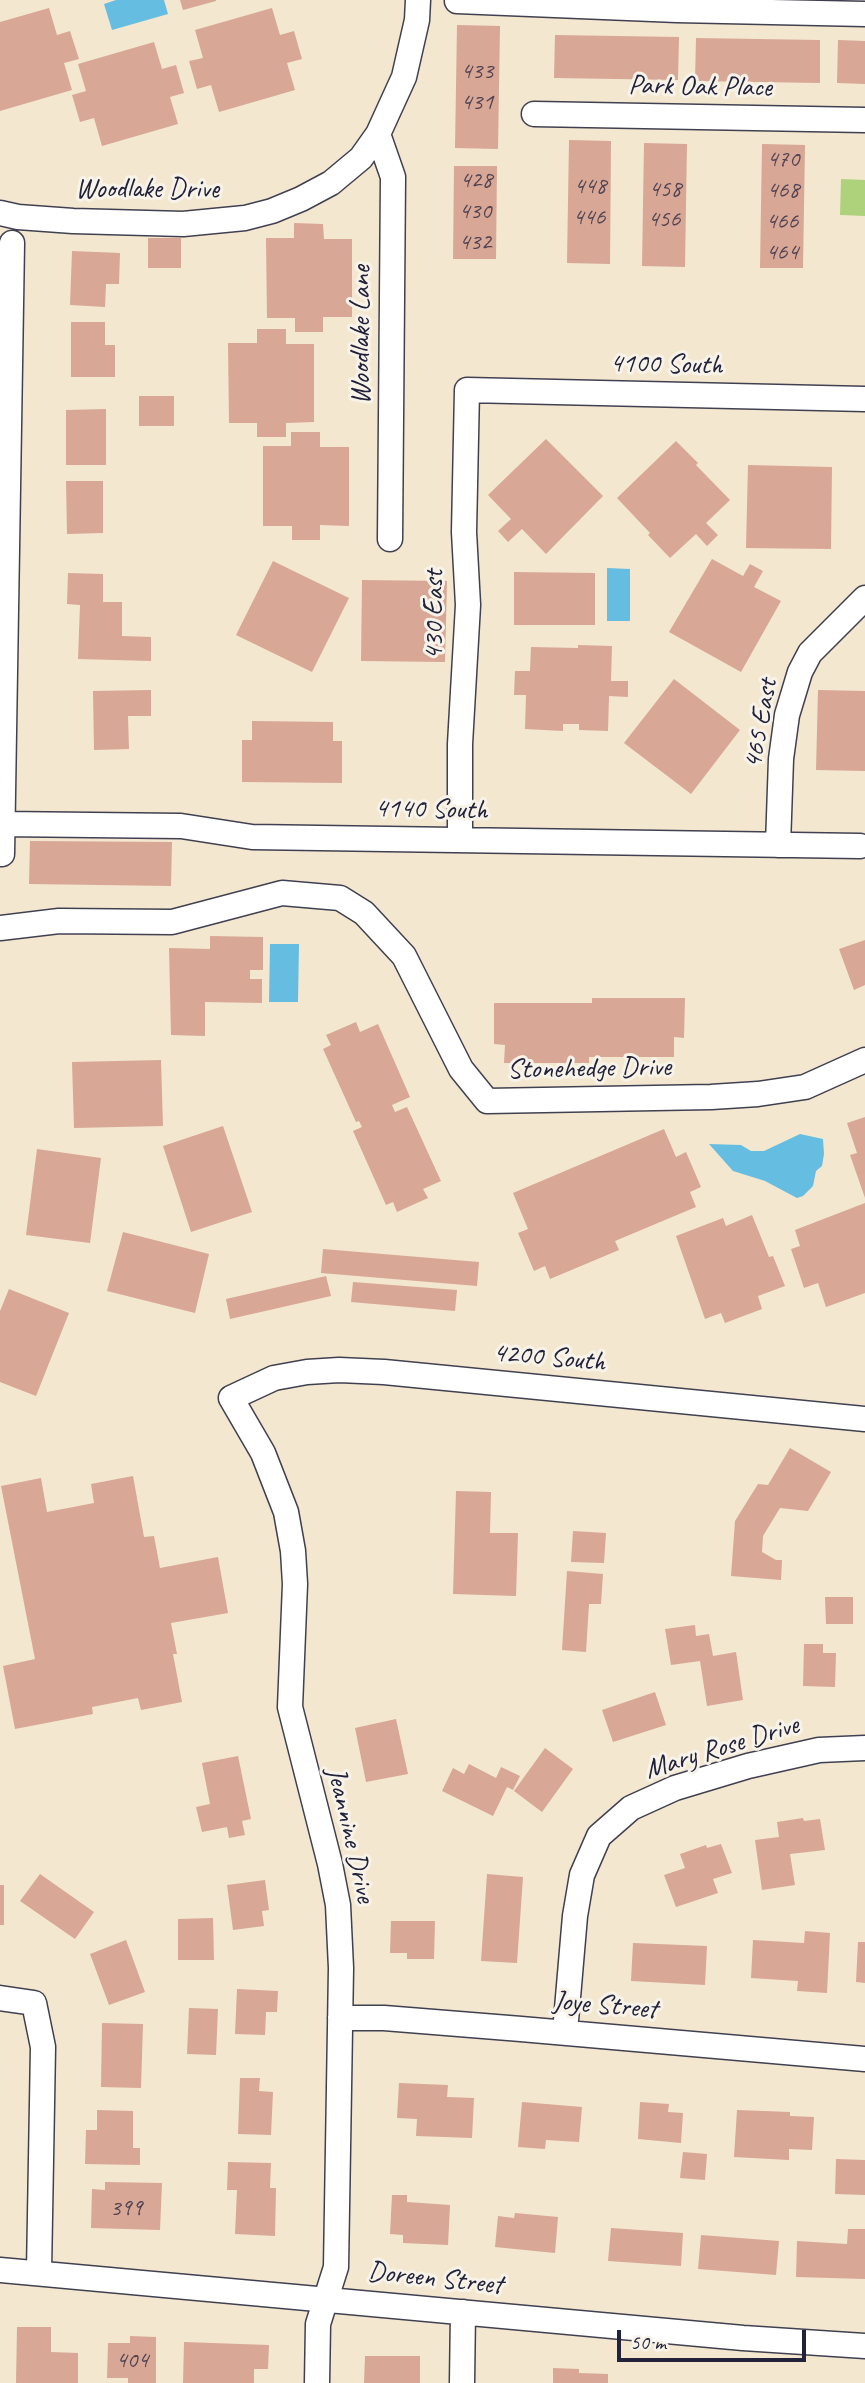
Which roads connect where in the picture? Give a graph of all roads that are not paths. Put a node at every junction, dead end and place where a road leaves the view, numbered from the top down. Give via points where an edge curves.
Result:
1 (418, 0) edge
2 (457, 1) edge
3 (865, 13) edge
4 (534, 114) dead end
5 (865, 120) edge
6 (378, 134) junction
7 (0, 213) edge
8 (12, 243) dead end
9 (467, 390) joint
10 (865, 399) edge
11 (5, 406) edge
12 (390, 539) dead end
13 (3, 594) edge
14 (865, 598) edge
15 (2, 824) junction
16 (460, 840) junction
17 (778, 845) junction
18 (860, 846) dead end
19 (1, 854) edge
20 (0, 928) edge
21 (865, 1059) edge
22 (231, 1398) joint
23 (865, 1419) edge
24 (865, 1748) edge
25 (0, 1998) edge
26 (340, 2018) junction
27 (565, 2032) junction
28 (865, 2059) edge
29 (0, 2270) edge
30 (39, 2272) junction
31 (327, 2299) junction
32 (463, 2312) junction
33 (865, 2346) edge
34 (317, 2383) edge
35 (462, 2383) edge

1 - 6 street, Woodlake Drive via 418,20 404,77
2 - 3 street
4 - 5 street, Park Oak Place
6 - 7 street, Woodlake Drive via 360,158 331,183 272,211 245,218 183,225
6 - 12 street, Woodlake Lane via 393,177
8 - 11 street
9 - 10 street, 4100 South
9 - 16 street, 430 East via 464,532 468,605
11 - 13 street
13 - 15 street
14 - 17 street, 465 East via 810,653 800,672 787,715 781,759
15 - 16 street, 4140 South via 181,826 252,838
15 - 19 street
16 - 17 street, 4140 South
17 - 18 street, 4140 South
20 - 21 street, Stonehedge Drive via 59,921 172,922 282,893 340,898 364,913 404,956 461,1069 487,1101 758,1094 805,1087
22 - 23 street, 4200 South via 274,1378 339,1370
22 - 26 street, Jeannine Drive via 274,1476 293,1551 290,1707 338,1905
24 - 27 street, Mary Rose Drive via 819,1750 675,1788 631,1808 599,1836 582,1875
25 - 30 street via 34,2003 43,2047
26 - 27 street, Joye Street
26 - 31 street, Jeannine Drive via 335,2267
27 - 28 street, Joye Street
29 - 30 street, Doreen Street
30 - 31 street, Doreen Street
31 - 32 street, Doreen Street
31 - 34 street, Jeannine Drive via 318,2324
32 - 33 street, Doreen Street
32 - 35 street

